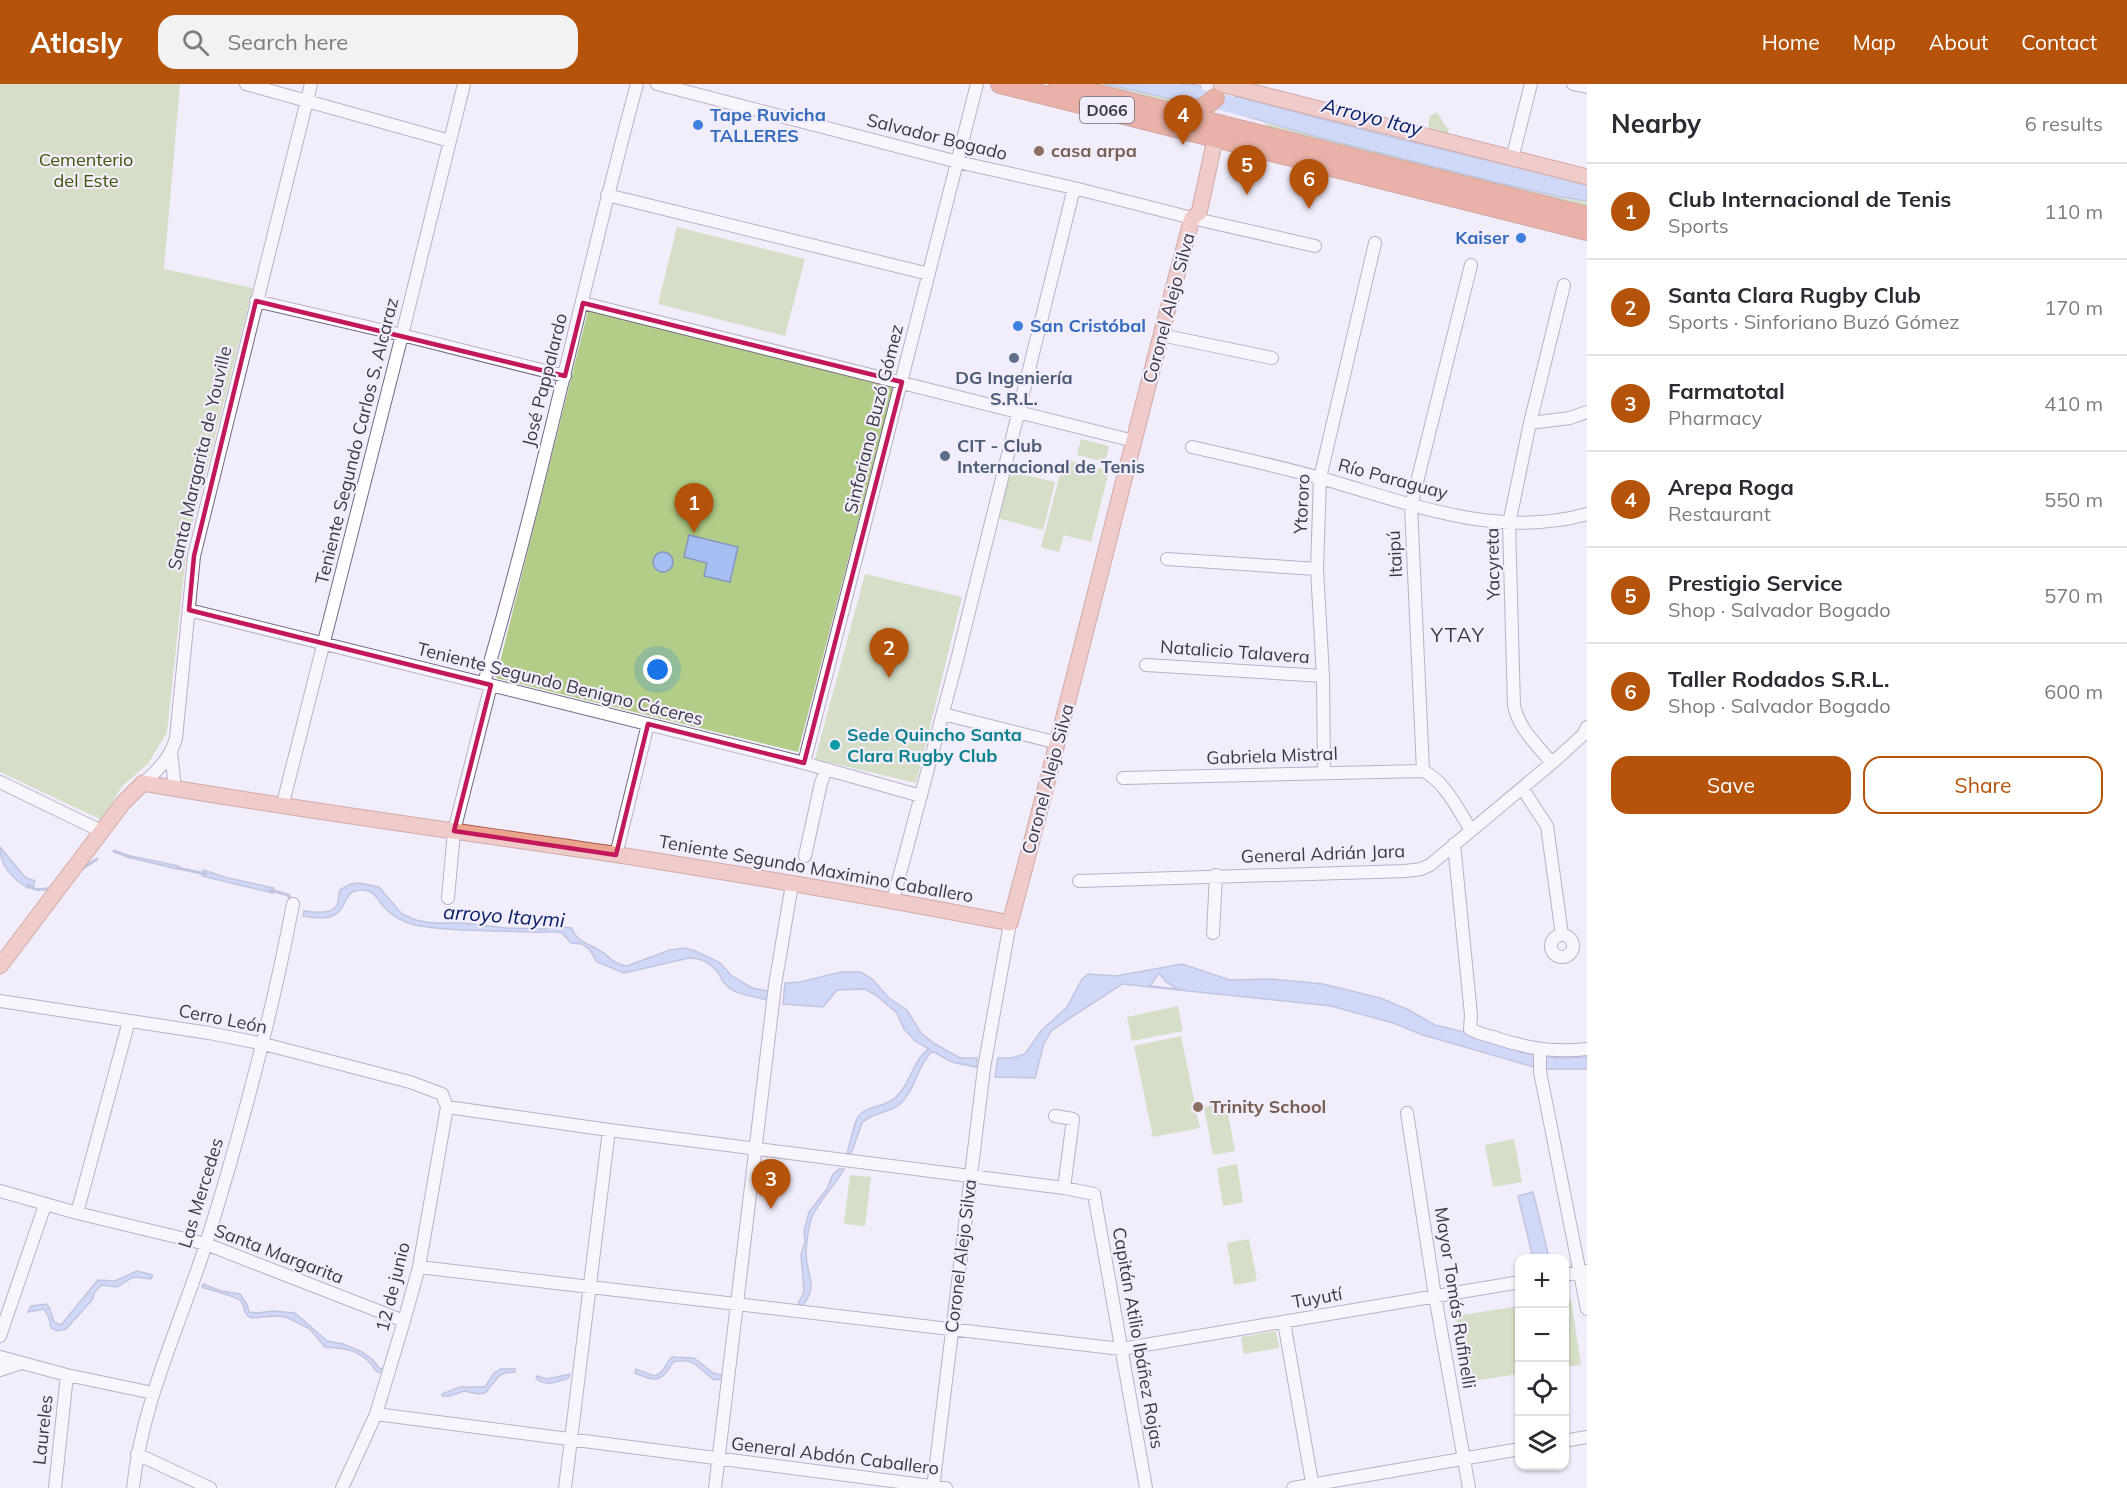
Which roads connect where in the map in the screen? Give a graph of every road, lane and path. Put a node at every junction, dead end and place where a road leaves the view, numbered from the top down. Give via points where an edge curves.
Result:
1 (246, 84) edge
2 (311, 84) edge
3 (464, 84) edge
4 (637, 84) edge
5 (657, 84) edge
6 (977, 84) edge
7 (1000, 84) edge
8 (1058, 84) edge
9 (1531, 84) edge
10 (1573, 84) edge
11 (1587, 87) edge
12 (306, 102) junction
13 (1213, 104) edge
14 (450, 141) junction
15 (1512, 159) junction
16 (958, 162) junction
17 (1587, 177) edge
18 (1074, 188) junction
19 (607, 195) junction
20 (1587, 216) edge
21 (1192, 218) junction
22 (1587, 231) edge
23 (1375, 243) dead end
24 (1315, 246) dead end
25 (1471, 265) dead end
26 (929, 274) junction
27 (1564, 285) dead end
28 (256, 301) junction
29 (583, 303) junction
30 (402, 335) junction
31 (1161, 335) junction
32 (1272, 357) dead end
33 (565, 376) junction
34 (902, 382) junction
35 (1019, 412) junction
36 (1587, 412) edge
37 (1530, 423) junction
38 (1134, 441) junction
39 (1192, 447) dead end
40 (1320, 478) junction
41 (1411, 506) junction
42 (1587, 514) edge
43 (1574, 518) junction
44 (1587, 522) edge
45 (1509, 524) junction
46 (1167, 559) dead end
47 (1317, 569) junction
48 (189, 610) junction
49 (324, 644) junction
50 (1146, 665) dead end
51 (1323, 676) junction
52 (488, 684) junction
53 (943, 714) junction
54 (648, 724) junction
55 (1586, 732) edge
56 (1058, 743) junction
57 (171, 752) junction
58 (804, 763) junction
59 (1552, 763) junction
60 (826, 769) junction
61 (1423, 771) junction
62 (1324, 773) junction
63 (1123, 778) dead end
64 (0, 782) edge
65 (143, 783) junction
66 (175, 788) junction
67 (1522, 788) junction
68 (921, 796) junction
69 (282, 807) junction
70 (1471, 830) junction
71 (101, 831) junction
72 (454, 831) junction
73 (1454, 844) junction
74 (616, 855) junction
75 (805, 856) dead end
76 (1216, 875) junction
77 (1079, 880) dead end
78 (792, 884) junction
79 (448, 898) dead end
80 (892, 900) junction
81 (293, 904) dead end
82 (1010, 923) junction
83 (1213, 933) dead end
84 (1562, 935) dead end
85 (0, 966) edge
86 (0, 1001) edge
87 (129, 1021) junction
88 (264, 1044) junction
89 (1587, 1049) edge
90 (1540, 1051) junction
91 (447, 1107) junction
92 (1407, 1113) dead end
93 (1055, 1116) dead end
94 (609, 1130) junction
95 (756, 1148) junction
96 (971, 1176) junction
97 (1064, 1188) junction
98 (0, 1191) edge
99 (45, 1205) junction
100 (77, 1213) junction
101 (206, 1245) junction
102 (419, 1267) junction
103 (1583, 1272) edge
104 (1515, 1283) edge
105 (590, 1288) junction
106 (1436, 1296) junction
107 (738, 1305) junction
108 (1587, 1309) edge
109 (404, 1321) junction
110 (1284, 1322) junction
111 (953, 1329) junction
112 (0, 1336) edge
113 (1121, 1349) junction
114 (0, 1357) edge
115 (22, 1363) junction
116 (0, 1370) edge
117 (67, 1375) junction
118 (153, 1394) junction
119 (376, 1414) junction
120 (1587, 1437) edge
121 (1569, 1440) edge
122 (571, 1441) junction
123 (1515, 1450) edge
124 (137, 1454) junction
125 (1463, 1458) junction
126 (719, 1459) junction
127 (1313, 1486) edge
128 (55, 1488) edge
129 (134, 1488) edge
130 (210, 1488) edge
131 (342, 1488) edge
132 (565, 1488) edge
133 (715, 1488) edge
134 (938, 1488) edge
135 (1146, 1488) edge
136 (1293, 1488) edge
137 (1469, 1488) edge

1 - 12 street
2 - 12 street, Santa Margarita de Youville
3 - 14 street, Teniente Segundo Carlos S. Alcaraz
4 - 19 street, José Pappalardo
5 - 16 street, Salvador Bogado
6 - 16 street, Sinforiano Buzó Gómez
7 - 13 highway, D066
8 - 13 highway, D066 via 1133,103
9 - 15 street
10 - 11 street
12 - 14 street
12 - 28 street, Santa Margarita de Youville
13 - 15 main road
13 - 20 highway, D066
13 - 21 main road, Coronel Alejo Silva via 1214,144 1199,213
13 - 22 highway, D066
14 - 30 street, Teniente Segundo Carlos S. Alcaraz
15 - 17 main road
16 - 18 street, Salvador Bogado
16 - 26 street, Sinforiano Buzó Gómez
18 - 21 street, Salvador Bogado
18 - 35 street
19 - 26 street
19 - 29 street, José Pappalardo
21 - 24 street, Salvador Bogado
21 - 31 main road, Coronel Alejo Silva
23 - 40 street, Ytororo
25 - 41 street, Itaipú
26 - 34 street, Sinforiano Buzó Gómez
27 - 37 street, Yacyreta
28 - 30 street
28 - 48 street, Santa Margarita de Youville via 194,556
29 - 33 street, José Pappalardo
29 - 34 street
30 - 33 street
30 - 49 street, Teniente Segundo Carlos S. Alcaraz
31 - 32 street
31 - 38 main road, Coronel Alejo Silva
33 - 52 street, José Pappalardo
34 - 35 street
34 - 58 street, Sinforiano Buzó Gómez
35 - 38 street
35 - 53 street
36 - 37 street
37 - 45 street, Yacyreta
38 - 56 main road, Coronel Alejo Silva
39 - 40 street, Río Paraguay
40 - 41 street, Río Paraguay
40 - 47 street, Ytororo
41 - 45 street, Río Paraguay
41 - 61 street, Itaipú
42 - 43 street, Río Paraguay
43 - 44 street
43 - 45 street, Río Paraguay
45 - 59 street, Yacyreta via 1514,706 1524,730
46 - 47 street
47 - 51 street, Ytororo
48 - 49 street, Teniente Segundo Benigno Cáceres
48 - 57 street, Santa Margarita de Youville via 176,738
49 - 52 street, Teniente Segundo Benigno Cáceres
49 - 69 street, Teniente Segundo Carlos S. Alcaraz
50 - 51 street, Natalicio Talavera
51 - 62 street, Ytororo
52 - 54 street, Teniente Segundo Benigno Cáceres
52 - 72 street, José Pappalardo
53 - 56 street
53 - 68 street
54 - 58 street, Teniente Segundo Benigno Cáceres
54 - 74 street
55 - 59 street, General Adrián Jara
56 - 82 main road, Coronel Alejo Silva
57 - 65 street, Santa Margarita de Youville
57 - 66 street
58 - 60 street, Teniente Segundo Benigno Cáceres
59 - 67 street, General Adrián Jara
60 - 68 street, Teniente Segundo Benigno Cáceres
60 - 75 street
61 - 62 street, Gabriela Mistral
61 - 70 street via 1440,785
62 - 63 street, Gabriela Mistral
64 - 71 street
65 - 66 main road, Teniente Segundo Maximino Caballero
65 - 71 main road, Santa Margarita de Youville
66 - 69 main road, Teniente Segundo Maximino Caballero
67 - 70 street, General Adrián Jara
67 - 84 street via 1547,826
68 - 80 street
69 - 72 main road, Teniente Segundo Maximino Caballero
70 - 73 street, General Adrián Jara
71 - 85 main road, Santa Margarita de Youville
72 - 74 main road, Teniente Segundo Maximino Caballero
72 - 79 street, José Pappalardo
73 - 76 street, General Adrián Jara via 1430,865 1408,871
73 - 90 street via 1471,1030
74 - 78 main road, Teniente Segundo Maximino Caballero
76 - 77 street, General Adrián Jara
76 - 83 street
78 - 80 main road, Teniente Segundo Maximino Caballero
78 - 95 street via 775,985
80 - 82 main road, Teniente Segundo Maximino Caballero
81 - 88 street, Las Mercedes
82 - 96 street, Coronel Alejo Silva via 985,1062
86 - 87 street, Cerro León
87 - 88 street, Cerro León
87 - 100 street
88 - 91 street, Cerro León via 410,1082 442,1094
88 - 101 street, Las Mercedes
89 - 90 street
90 - 103 street via 1540,1072
91 - 94 street
91 - 102 street, 12 de junio
92 - 106 street, Mayor Tomás Rufinelli
93 - 97 street via 1073,1119
94 - 95 street
94 - 105 street
95 - 96 street
95 - 107 street
96 - 97 street
96 - 111 street, Coronel Alejo Silva
97 - 113 street, Capitán Atilio Ibáñez Rojas via 1094,1194
98 - 99 street, Santa Margarita
99 - 100 street, Santa Margarita
99 - 112 street
100 - 101 street, Santa Margarita
101 - 109 street, Santa Margarita
101 - 118 street, Las Mercedes
102 - 105 street, Tuyutí
102 - 109 street, 12 de junio
103 - 108 street
104 - 106 street, Tuyutí
105 - 107 street, Tuyutí
105 - 122 street
106 - 110 street, Tuyutí
106 - 125 street, Mayor Tomás Rufinelli
107 - 111 street, Tuyutí
107 - 126 street
109 - 119 street, 12 de junio
110 - 113 street, Tuyutí
110 - 127 street
111 - 113 street, Tuyutí
111 - 134 street, Coronel Alejo Silva
113 - 135 street, Capitán Atilio Ibáñez Rojas
114 - 115 street
115 - 116 street
115 - 117 street
117 - 118 street
117 - 128 street, Laureles
118 - 124 street, Las Mercedes
119 - 122 street, General Abdón Caballero
119 - 131 street, 12 de junio
120 - 121 street
122 - 126 street, General Abdón Caballero
122 - 132 street
123 - 125 street
124 - 129 street, Las Mercedes
124 - 130 street
125 - 127 street
125 - 137 street, Mayor Tomás Rufinelli
126 - 133 street
126 - 134 street, General Abdón Caballero
127 - 136 street

